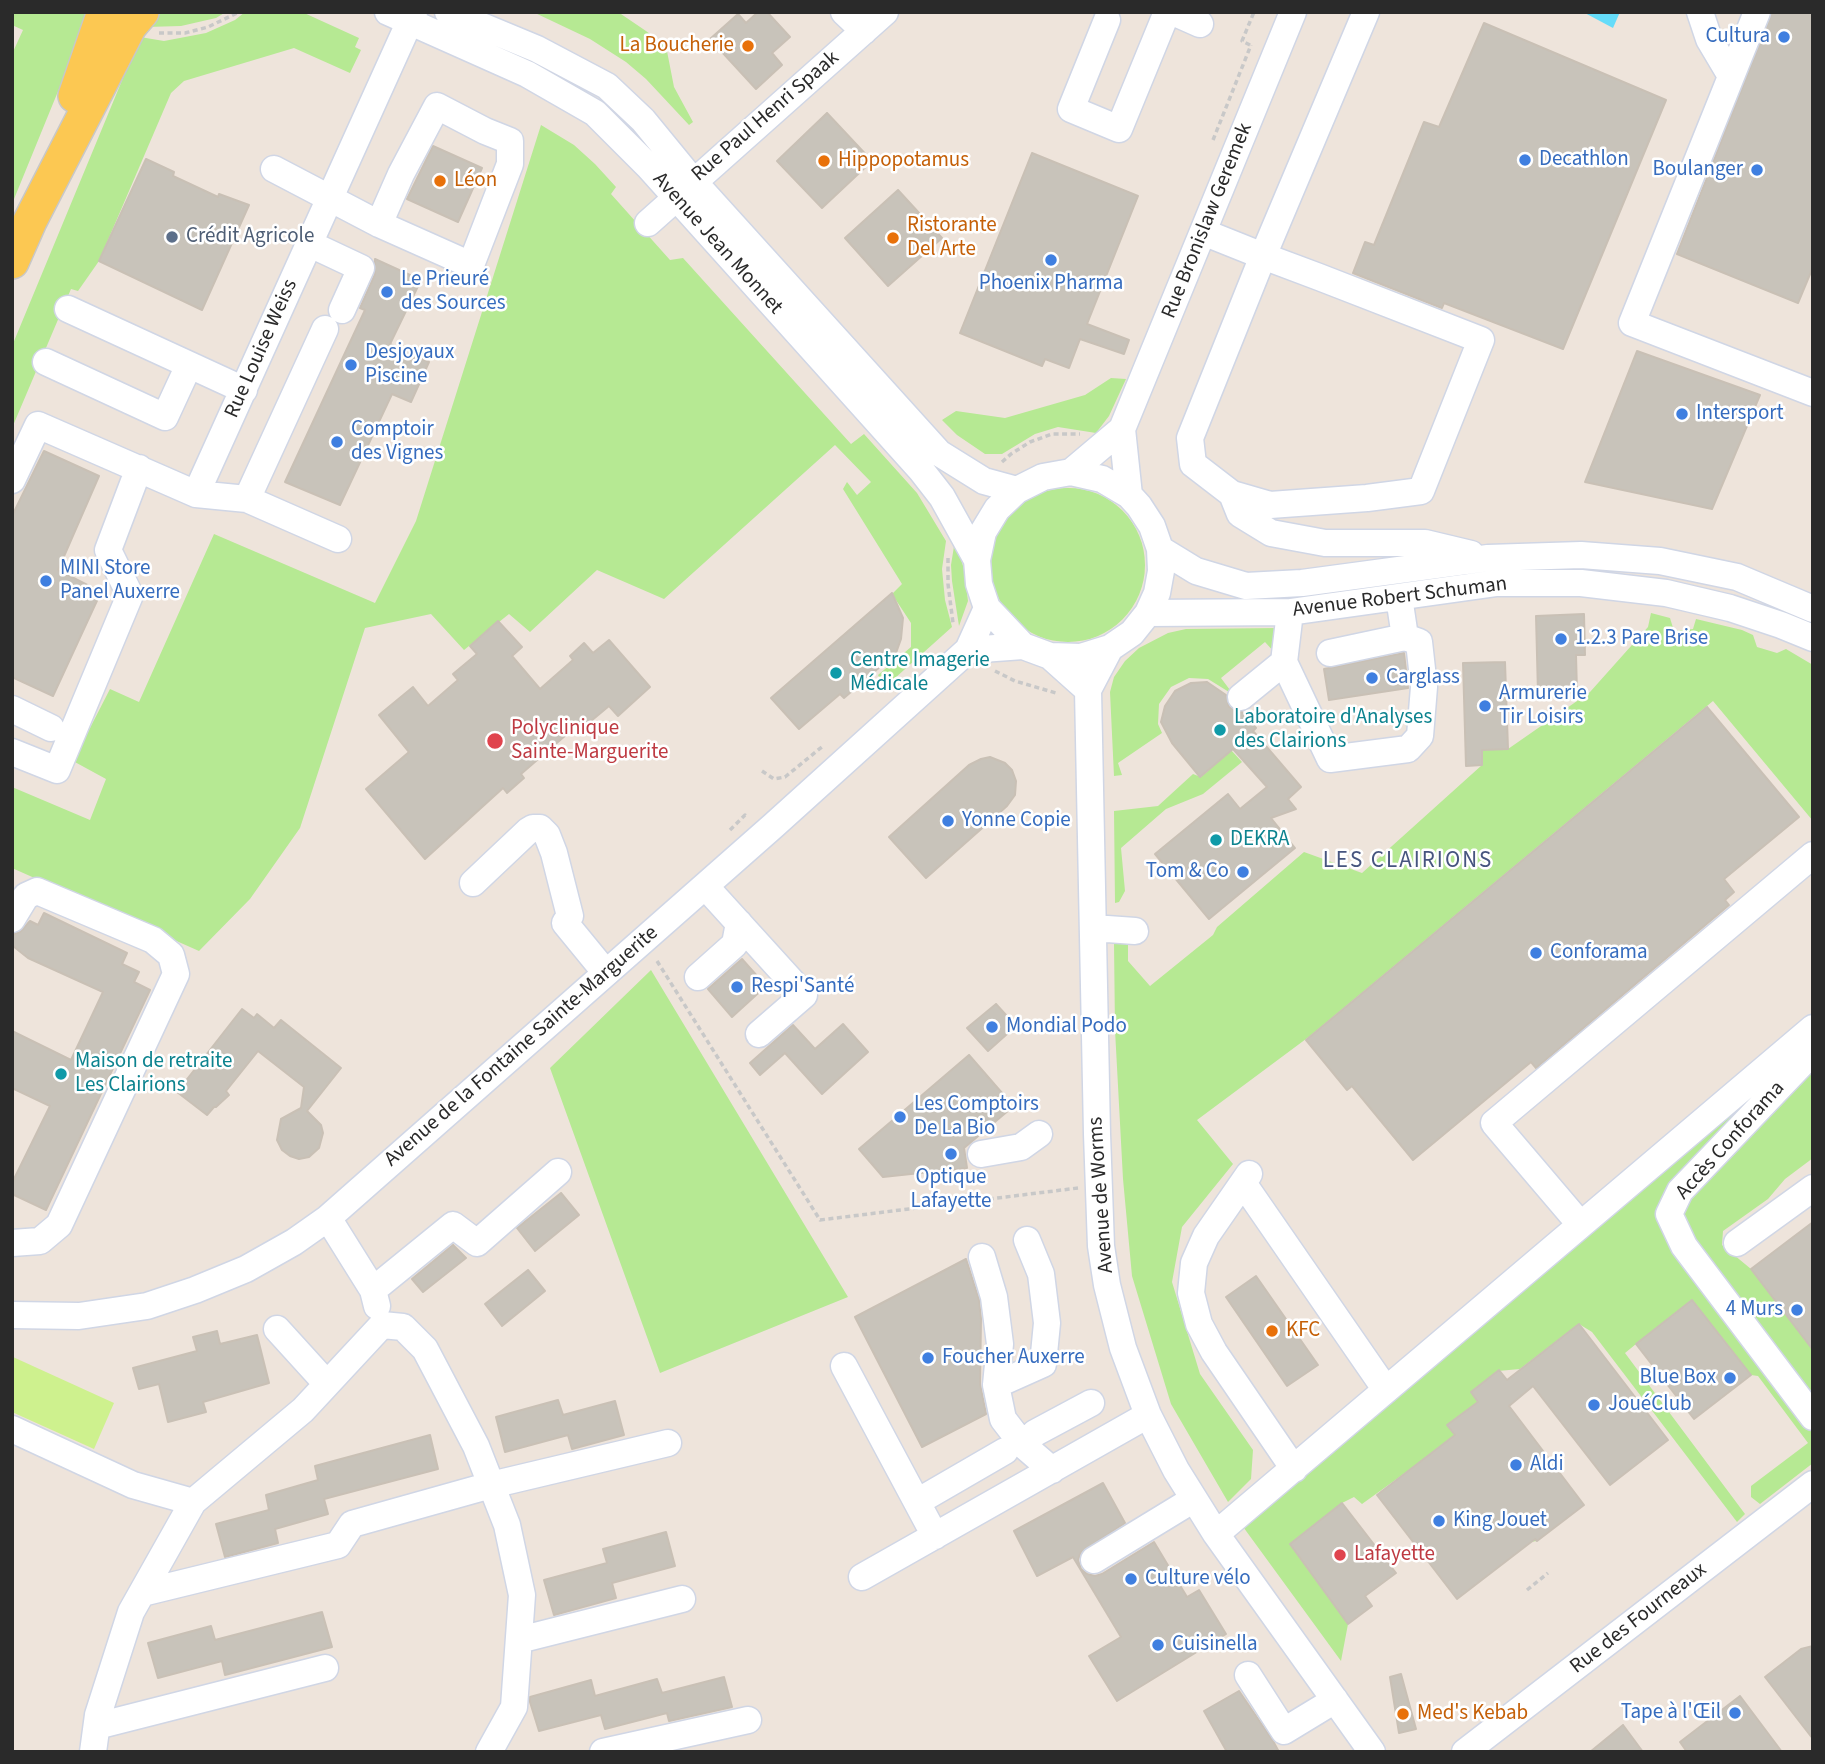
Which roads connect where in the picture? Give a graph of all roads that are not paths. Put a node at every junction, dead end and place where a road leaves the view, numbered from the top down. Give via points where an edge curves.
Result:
1 (104, 12) edge
2 (448, 12) edge
3 (844, 12) edge
4 (885, 12) edge
5 (1167, 12) edge
6 (1173, 12) edge
7 (1366, 12) edge
8 (1700, 12) edge
9 (1758, 12) edge
10 (1292, 13) edge
11 (404, 16) edge
12 (1107, 20) dead end
13 (146, 22) edge
14 (1200, 24) dead end
15 (864, 31) junction
16 (1731, 76) junction
17 (274, 169) dead end
18 (684, 189) junction
19 (331, 197) junction
20 (30, 221) junction
21 (648, 223) dead end
22 (379, 224) junction
23 (1203, 232) junction
24 (310, 244) junction
25 (1263, 256) junction
26 (12, 262) edge
27 (68, 309) dead end
28 (46, 362) dead end
29 (189, 365) junction
30 (244, 390) junction
31 (1813, 393) edge
32 (1122, 429) junction
33 (139, 468) junction
34 (1071, 472) junction
35 (12, 480) edge
36 (1017, 490) junction
37 (196, 494) junction
38 (1232, 494) junction
39 (1129, 495) junction
40 (247, 499) junction
41 (1292, 503) junction
42 (1299, 538) junction
43 (338, 539) dead end
44 (1160, 549) junction
45 (1488, 558) junction
46 (977, 559) junction
47 (1399, 597) junction
48 (987, 608) junction
49 (1813, 609) edge
50 (1290, 612) junction
51 (1148, 613) junction
52 (1781, 625) junction
53 (1813, 630) edge
54 (1405, 637) junction
55 (1813, 638) edge
56 (1023, 646) junction
57 (1110, 648) junction
58 (968, 650) junction
59 (1330, 653) dead end
60 (1050, 656) junction
61 (1284, 662) junction
62 (1076, 692) junction
63 (1241, 697) dead end
64 (12, 709) edge
65 (51, 728) dead end
66 (12, 752) edge
67 (1813, 855) edge
68 (473, 883) dead end
69 (705, 886) junction
70 (12, 919) edge
71 (739, 923) junction
72 (1093, 928) junction
73 (1135, 931) dead end
74 (607, 973) junction
75 (698, 977) dead end
76 (1809, 1031) edge
77 (760, 1034) dead end
78 (1039, 1135) dead end
79 (981, 1154) dead end
80 (558, 1172) dead end
81 (1813, 1188) edge
82 (328, 1218) junction
83 (1580, 1224) junction
84 (1027, 1240) dead end
85 (12, 1243) edge
86 (1737, 1243) dead end
87 (982, 1257) dead end
88 (373, 1290) junction
89 (12, 1315) edge
90 (382, 1325) junction
91 (277, 1329) dead end
92 (844, 1366) dead end
93 (327, 1384) junction
94 (996, 1385) junction
95 (1386, 1390) junction
96 (1091, 1403) dead end
97 (1148, 1415) junction
98 (1813, 1417) edge
99 (12, 1429) edge
100 (668, 1443) dead end
101 (1014, 1448) junction
102 (1294, 1469) junction
103 (1052, 1470) junction
104 (1813, 1484) edge
105 (491, 1485) junction
106 (1194, 1499) junction
107 (193, 1502) junction
108 (917, 1502) junction
109 (1216, 1534) junction
110 (935, 1536) junction
111 (1094, 1560) dead end
112 (862, 1577) dead end
113 (142, 1593) junction
114 (682, 1599) dead end
115 (519, 1640) junction
116 (326, 1668) dead end
117 (1248, 1675) dead end
118 (1335, 1700) junction
119 (748, 1720) dead end
120 (95, 1739) edge
121 (489, 1752) edge
122 (603, 1752) edge
123 (1372, 1752) edge
124 (1465, 1752) edge

1 - 20 main road
2 - 18 street, Avenue Jean Monnet via 537,49 607,86 643,120
3 - 15 street
4 - 15 street, Rue Paul Henri Spaak
5 - 12 street via 1119,128 1071,109
6 - 14 street
7 - 25 street
8 - 16 street via 1709,39
9 - 16 street
10 - 23 street, Rue Bronislaw Geremek
11 - 18 street, Avenue Jean Monnet via 527,74 595,113
11 - 19 street, Rue Louise Weiss
13 - 20 main road via 130,26
15 - 18 street, Rue Paul Henri Spaak
16 - 31 street via 1632,323
17 - 19 street
18 - 21 street, Rue Paul Henri Spaak
18 - 36 street, Avenue Jean Monnet via 939,453 984,481
18 - 46 street, Avenue Jean Monnet via 921,470
19 - 22 street
19 - 24 street, Rue Louise Weiss
20 - 26 main road
22 - 22 street via 471,265 510,164 510,141 437,106
23 - 25 street
23 - 32 street, Rue Bronislaw Geremek
24 - 30 street, Rue Louise Weiss
24 - 40 street via 361,268
25 - 38 street via 1190,438 1193,464
25 - 41 street via 1481,340 1421,491
27 - 29 street
28 - 29 street via 165,417
29 - 30 street
30 - 37 street, Rue Louise Weiss
32 - 34 street, Rue Bronislaw Geremek
32 - 39 street, Rue Bronislaw Geremek
33 - 35 street via 38,425
33 - 37 street
33 - 66 street via 108,550 130,595 57,770
34 - 36 street via 1043,477
34 - 39 street via 1102,479
36 - 46 street via 997,509 983,533
37 - 40 street
38 - 41 street via 1270,505
38 - 42 street via 1240,514 1271,533
39 - 44 street via 1152,526
40 - 43 street
41 - 42 street
42 - 45 street via 1325,544 1425,543
44 - 45 street, Avenue Robert Schuman via 1196,571 1246,586
44 - 51 street via 1157,593
45 - 49 street, Avenue Robert Schuman via 1581,555 1660,561 1737,577
46 - 48 street
47 - 50 street, Avenue Robert Schuman
47 - 52 street, Avenue Robert Schuman via 1497,583 1581,583 1665,593
47 - 54 street
48 - 56 street
48 - 58 street, Avenue de la Fontaine Sainte-Marguerite
50 - 51 street, Avenue Robert Schuman
50 - 61 street
51 - 57 street via 1132,634
52 - 53 street
52 - 55 street, Avenue Robert Schuman
54 - 59 street
54 - 61 street via 1419,642 1424,687 1420,736 1408,749 1329,759
56 - 58 street
56 - 60 street
57 - 60 street via 1080,657
57 - 62 street, Avenue de Worms
58 - 69 street, Avenue de la Fontaine Sainte-Marguerite
60 - 62 street
61 - 63 street
62 - 72 street, Avenue de Worms
64 - 65 street
67 - 83 street via 1494,1123
68 - 74 street via 527,831 540,828 554,853 570,916 565,923
69 - 71 street
69 - 74 street, Avenue de la Fontaine Sainte-Marguerite
70 - 85 street via 26,896 37,891 153,940 171,955 176,974 59,1225 40,1241
71 - 75 street via 734,944
71 - 77 street via 804,995
72 - 73 street
72 - 97 street, Avenue de Worms via 1101,1246 1123,1348
74 - 82 street, Avenue de la Fontaine Sainte-Marguerite
76 - 83 street
76 - 98 street, Accès Conforama via 1807,1058 1680,1191 1669,1214 1684,1246
78 - 79 street via 1021,1147
80 - 88 street via 477,1243 453,1225
81 - 86 street
82 - 88 street
82 - 89 street, Avenue de la Fontaine Sainte-Marguerite via 246,1269 147,1306 79,1316
83 - 95 street
84 - 94 street via 1041,1274 1047,1323 1043,1364
87 - 94 street via 994,1297 1000,1344
88 - 90 street
90 - 93 street
90 - 105 street via 403,1327 425,1349 476,1446
91 - 93 street
92 - 108 street
93 - 107 street via 303,1410
94 - 101 street
95 - 102 street
95 - 102 street via 1246,1178 1206,1236 1194,1263 1191,1293 1199,1324 1214,1352
96 - 101 street
97 - 103 street
97 - 106 street, Avenue de Worms
99 - 107 street via 133,1485
100 - 105 street
101 - 103 street
101 - 108 street
102 - 109 street
103 - 110 street
104 - 124 street, Rue des Fourneaux
105 - 113 street via 352,1524 338,1545
105 - 115 street via 507,1525 522,1595
106 - 109 street, Avenue de Worms
106 - 111 street
107 - 113 street
108 - 110 street
109 - 118 street, Avenue de Worms
110 - 112 street
113 - 120 street via 131,1612 98,1715
114 - 115 street
115 - 121 street via 514,1707
116 - 120 street
117 - 118 street via 1284,1731
118 - 123 street, Avenue de Worms
119 - 122 street

